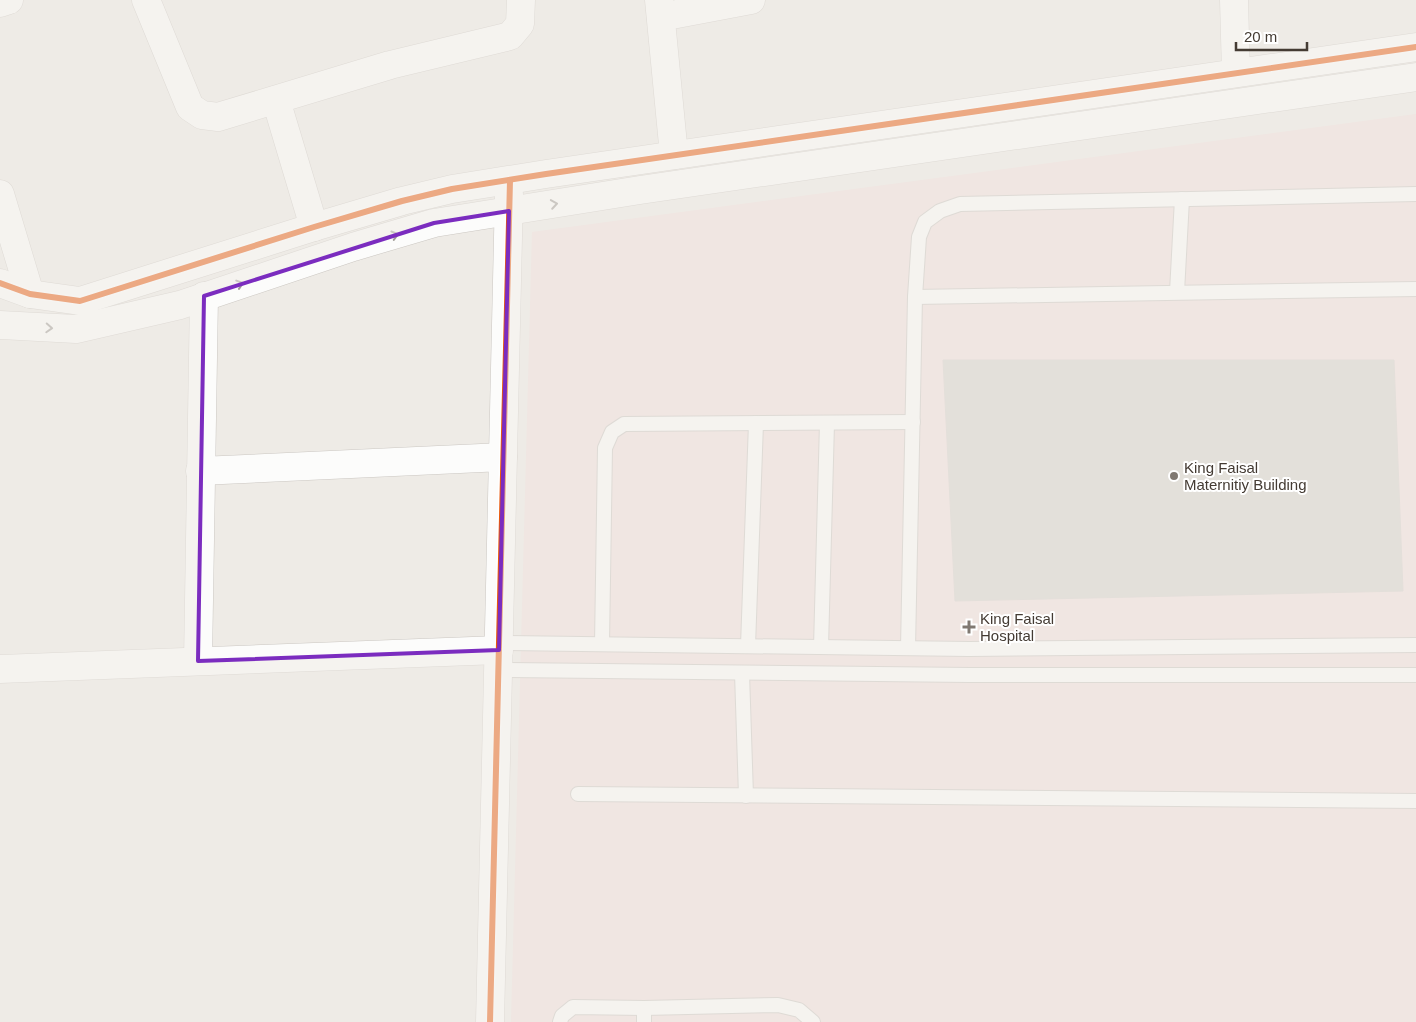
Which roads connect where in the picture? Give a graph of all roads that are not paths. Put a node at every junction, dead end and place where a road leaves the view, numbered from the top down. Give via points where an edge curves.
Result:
1 (9, 0) edge
2 (146, 0) edge
3 (521, 0) edge
4 (751, 0) edge
5 (1234, 0) edge
6 (0, 3) edge
7 (660, 8) edge
8 (1416, 47) edge
9 (1236, 73) junction
10 (1415, 80) edge
11 (276, 100) junction
12 (674, 155) junction
13 (510, 180) junction
14 (0, 194) edge
15 (1416, 194) edge
16 (1182, 199) junction
17 (509, 211) junction
18 (314, 227) junction
19 (0, 283) edge
20 (1416, 289) edge
21 (1177, 292) junction
22 (30, 294) junction
23 (204, 296) junction
24 (915, 297) junction
25 (0, 325) edge
26 (913, 422) junction
27 (756, 423) junction
28 (827, 423) junction
29 (503, 457) junction
30 (200, 471) junction
31 (602, 644) junction
32 (1416, 645) edge
33 (748, 646) junction
34 (821, 647) junction
35 (908, 648) junction
36 (498, 654) junction
37 (198, 660) junction
38 (0, 669) edge
39 (742, 673) junction
40 (1416, 675) edge
41 (578, 794) dead end
42 (746, 796) junction
43 (1416, 801) edge
44 (644, 1015) edge
45 (490, 1022) edge
46 (560, 1022) edge
47 (813, 1022) edge

1 - 6 street
2 - 11 street via 190,108 202,115 218,117
3 - 11 street via 520,24 510,36 390,65
4 - 7 street
5 - 9 street
7 - 12 street
8 - 9 street
9 - 12 street
17 -> 10 street
11 - 18 street
12 - 13 street
13 - 17 street
13 - 18 street via 402,201
14 - 22 street
15 - 16 lane
16 - 21 lane
16 - 24 lane via 960,204 940,210 925,222 919,237
23 -> 17 street via 425,226
17 - 29 street
18 - 22 street via 80,301
19 - 22 street
20 - 21 lane
21 - 24 lane
25 -> 23 street via 76,329
23 - 30 street
24 - 26 lane
26 - 28 lane
26 - 35 lane
27 - 28 lane
27 - 31 lane via 624,424 612,432 605,448
27 - 33 lane
28 - 34 lane
29 - 30 street
29 - 36 street
30 - 37 street
31 - 33 lane
31 - 36 lane
32 - 35 lane
33 - 34 lane
34 - 35 lane
36 - 37 street
36 - 39 lane
36 - 45 street
37 - 38 street
39 - 40 lane
39 - 42 lane
41 - 42 lane
42 - 43 lane
44 - 46 lane via 573,1006
44 - 47 lane via 778,1005 799,1010

